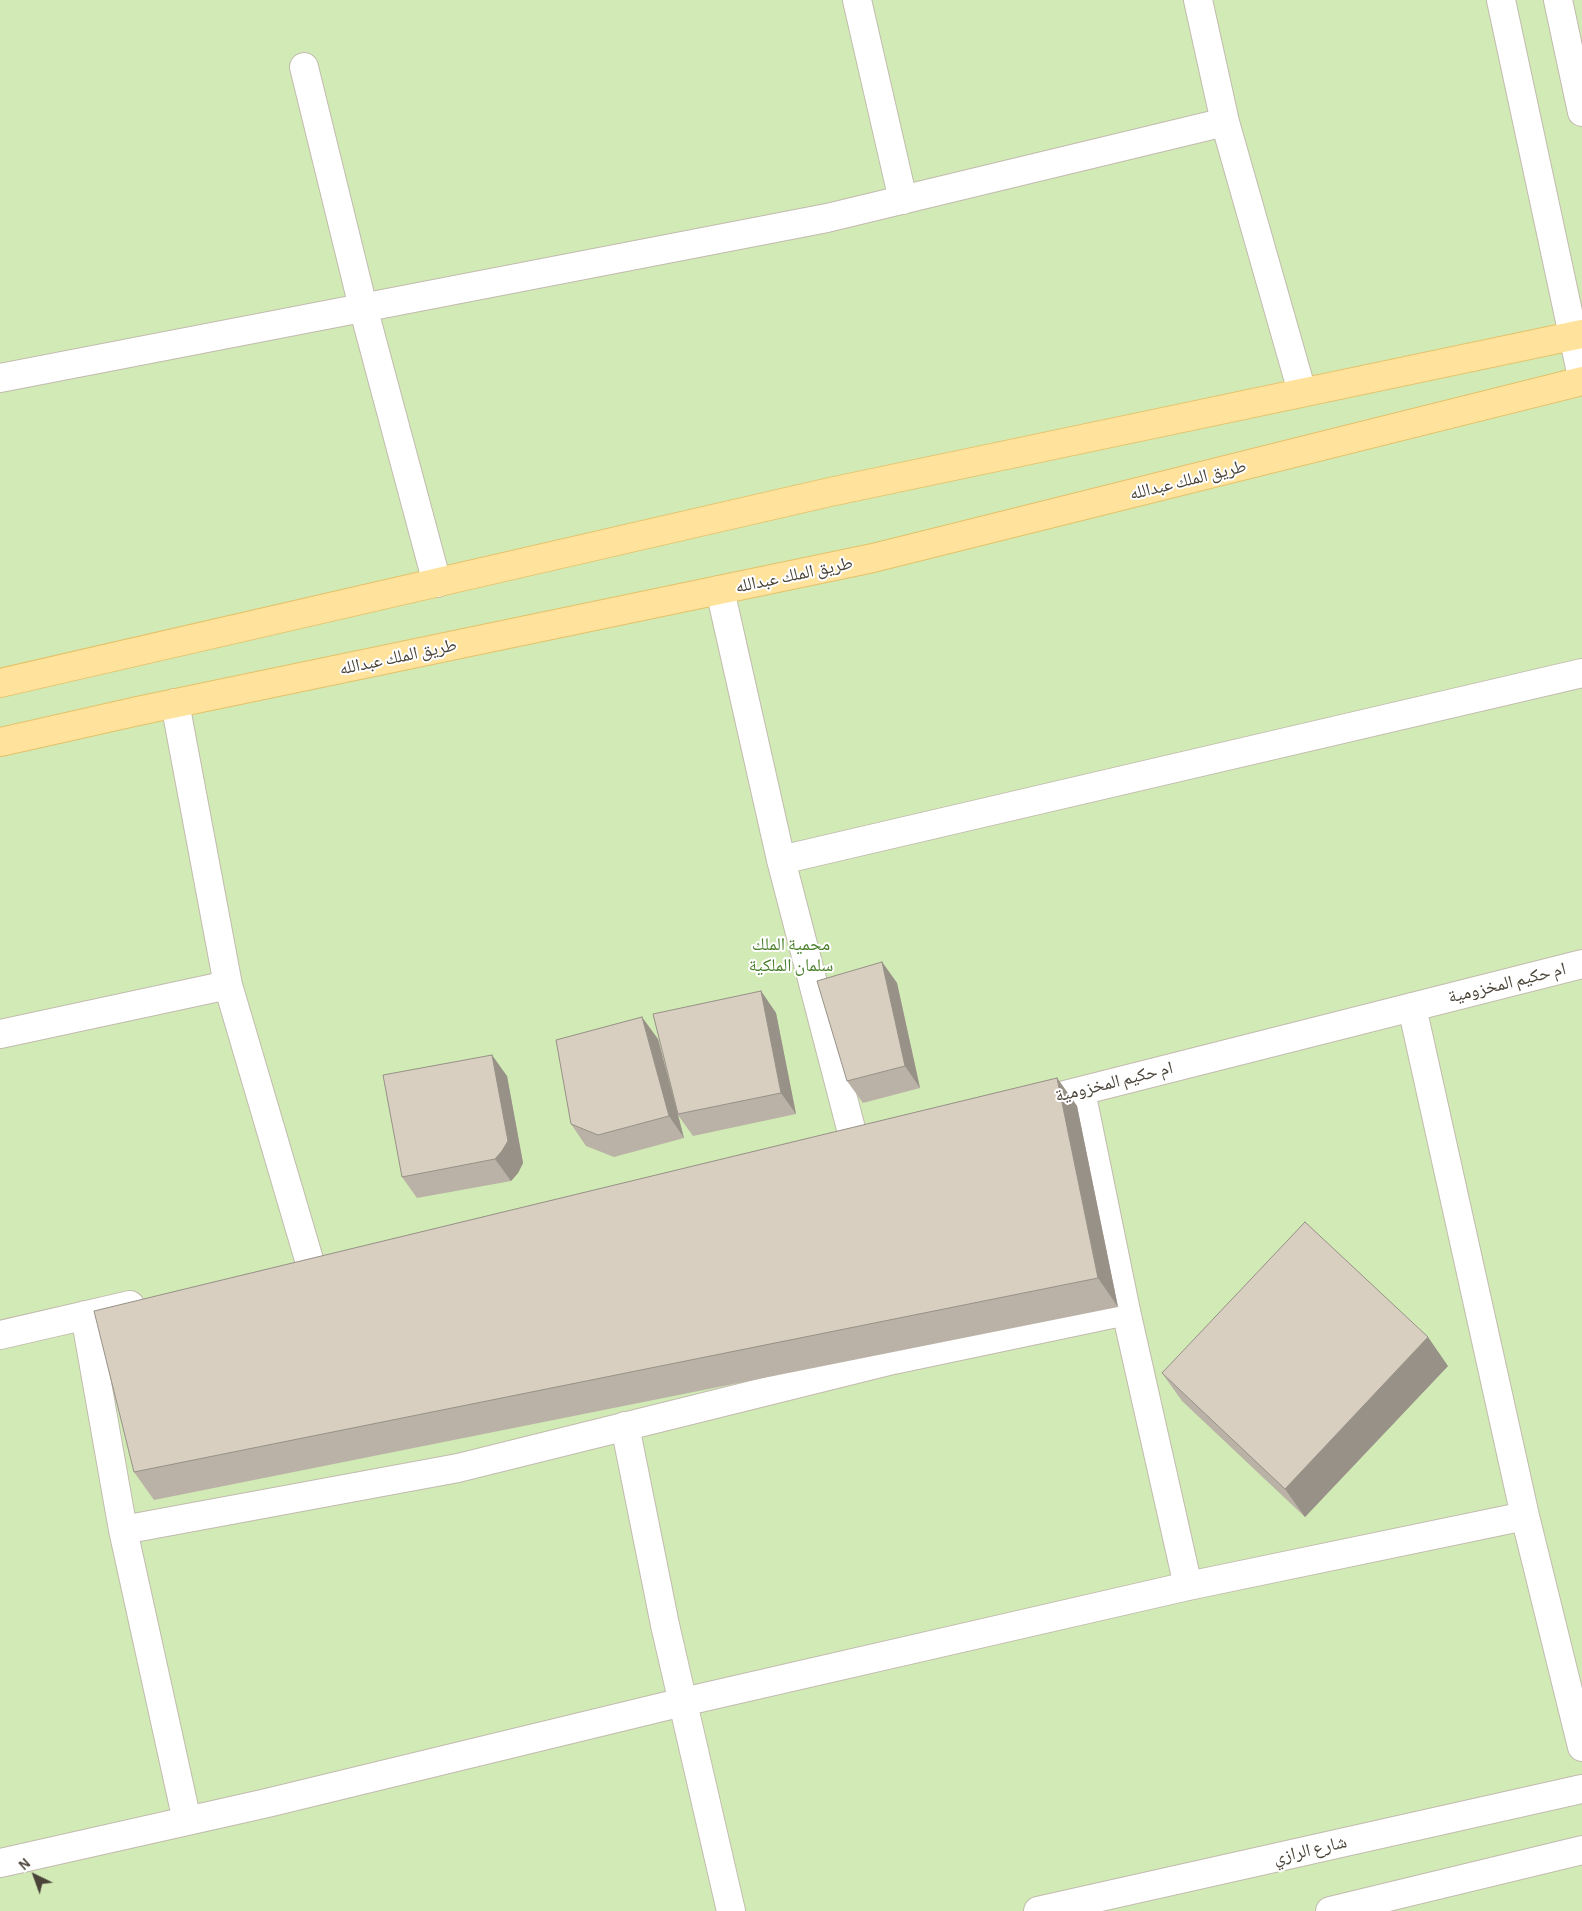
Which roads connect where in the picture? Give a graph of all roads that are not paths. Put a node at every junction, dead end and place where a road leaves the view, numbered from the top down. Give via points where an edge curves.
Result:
1 (857, 0) edge
2 (1198, 0) edge
3 (1501, 0) edge
4 (1558, 0) edge
5 (1575, 44) edge
6 (304, 67) dead end
7 (1582, 112) edge
8 (1225, 122) junction
9 (903, 200) junction
10 (363, 308) junction
11 (1577, 334) edge
12 (1582, 377) edge
13 (0, 378) edge
14 (1582, 381) edge
15 (1302, 392) junction
16 (437, 583) junction
17 (720, 590) junction
18 (1582, 673) edge
19 (0, 683) edge
20 (175, 704) junction
21 (0, 742) edge
22 (781, 860) junction
23 (1582, 964) edge
24 (228, 985) junction
25 (1412, 1007) junction
26 (0, 1034) edge
27 (1081, 1091) junction
28 (1006, 1110) edge
29 (884, 1140) edge
30 (282, 1270) edge
31 (151, 1300) edge
32 (1126, 1311) junction
33 (85, 1315) junction
34 (0, 1335) edge
35 (625, 1426) junction
36 (1525, 1516) junction
37 (123, 1530) junction
38 (1188, 1586) junction
39 (683, 1702) junction
40 (1582, 1747) edge
41 (1582, 1789) edge
42 (186, 1821) junction
43 (1582, 1850) edge
44 (0, 1863) edge
45 (730, 1911) edge
46 (1038, 1911) edge
47 (1330, 1911) edge

1 - 9 street
2 - 8 street
3 - 11 street
4 - 5 street
5 - 7 street
6 - 10 street
8 - 9 street
8 - 15 street
9 - 10 street via 827,218
10 - 13 street
10 - 16 street
11 - 12 street
11 - 15 main road
14 - 17 main road, طريق الملك عبدالله via 872,558
15 - 16 main road via 830,492
16 - 19 main road
17 - 20 main road, طريق الملك عبدالله
17 - 22 street
18 - 22 street
20 - 21 main road, طريق الملك عبدالله
20 - 24 street
22 - 29 street via 846,1150
23 - 25 street, ام حكيم المخزومية
24 - 26 street
24 - 30 street via 320,1261
25 - 27 street, ام حكيم المخزومية
25 - 36 street
27 - 28 street, ام حكيم المخزومية
27 - 32 street
31 - 33 street
32 - 35 street via 893,1360
32 - 38 street
33 - 34 street
33 - 37 street
35 - 37 street via 458,1468
35 - 39 street
36 - 38 street
36 - 40 street
37 - 42 street
38 - 39 street
39 - 42 street
39 - 45 street
41 - 46 street, شارع الرازي
42 - 44 street
43 - 47 street

